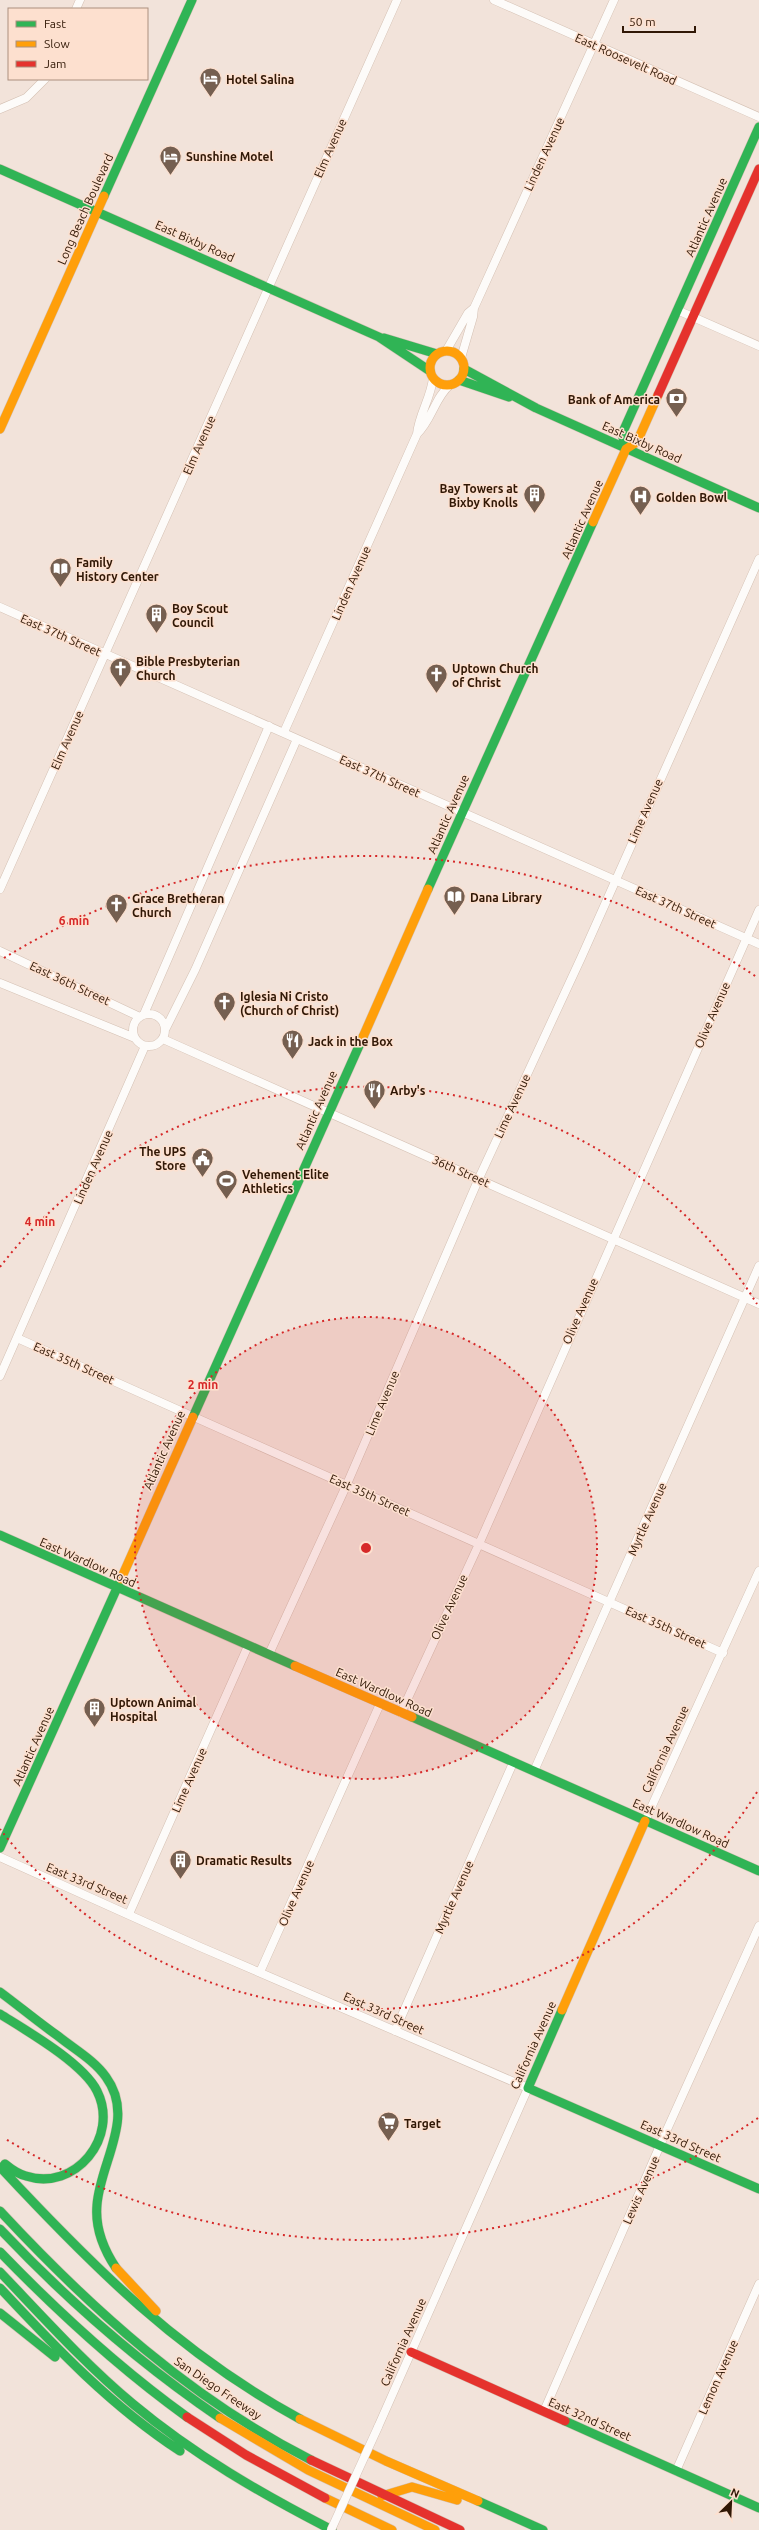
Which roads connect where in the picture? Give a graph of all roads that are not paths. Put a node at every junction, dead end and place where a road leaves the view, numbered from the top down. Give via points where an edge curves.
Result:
1 (192, 0) edge
2 (397, 0) edge
3 (494, 0) edge
4 (614, 0) edge
5 (594, 44) junction
6 (44, 80) edge
7 (0, 109) edge
8 (759, 117) edge
9 (759, 127) edge
10 (0, 169) edge
11 (759, 169) edge
12 (97, 211) junction
13 (268, 287) junction
14 (474, 308) junction
15 (677, 310) junction
16 (693, 317) junction
17 (379, 337) junction
18 (759, 346) edge
19 (442, 353) junction
20 (461, 358) junction
21 (464, 369) junction
22 (431, 374) junction
23 (459, 380) junction
24 (450, 385) junction
25 (516, 398) junction
26 (0, 429) edge
27 (417, 434) junction
28 (626, 449) junction
29 (759, 508) edge
30 (759, 559) edge
31 (0, 607) edge
32 (106, 654) junction
33 (269, 726) junction
34 (284, 732) junction
35 (297, 739) junction
36 (462, 811) junction
37 (614, 879) junction
38 (0, 889) edge
39 (759, 910) edge
40 (746, 938) junction
41 (759, 944) edge
42 (0, 951) edge
43 (0, 983) edge
44 (142, 1015) junction
45 (166, 1028) junction
46 (135, 1038) junction
47 (163, 1039) junction
48 (145, 1046) junction
49 (329, 1112) junction
50 (478, 1178) junction
51 (612, 1238) junction
52 (759, 1266) edge
53 (745, 1297) junction
54 (759, 1304) edge
55 (17, 1338) junction
56 (0, 1376) edge
57 (192, 1416) junction
58 (347, 1484) junction
59 (0, 1535) edge
60 (479, 1544) junction
61 (759, 1571) edge
62 (117, 1588) junction
63 (611, 1602) junction
64 (248, 1646) junction
65 (723, 1653) junction
66 (269, 1654) junction
67 (380, 1704) junction
68 (401, 1713) junction
69 (513, 1762) junction
70 (534, 1771) junction
71 (645, 1821) junction
72 (0, 1848) edge
73 (0, 1857) edge
74 (759, 1871) edge
75 (129, 1914) junction
76 (759, 1926) edge
77 (260, 1972) junction
78 (0, 1992) edge
79 (0, 2014) edge
80 (395, 2032) junction
81 (528, 2088) junction
82 (661, 2146) junction
83 (0, 2159) edge
84 (0, 2166) edge
85 (759, 2189) edge
86 (0, 2211) edge
87 (0, 2229) edge
88 (0, 2237) edge
89 (0, 2252) edge
90 (8, 2260) junction
91 (0, 2272) edge
92 (759, 2284) edge
93 (0, 2288) edge
94 (0, 2313) edge
95 (411, 2352) junction
96 (200, 2355) junction
97 (71, 2365) junction
98 (544, 2412) junction
99 (219, 2468) junction
100 (676, 2471) junction
101 (382, 2496) junction
102 (759, 2508) edge
103 (502, 2512) junction
104 (332, 2530) edge
105 (392, 2530) edge
106 (435, 2530) edge
107 (460, 2530) edge
108 (543, 2530) edge

1 - 12 main road, Long Beach Boulevard
2 - 13 street, Elm Avenue
3 - 5 street, East Roosevelt Road
4 - 5 street, Linden Avenue
5 - 8 street, East Roosevelt Road
5 - 14 street, Linden Avenue
6 - 7 street via 26,98
9 - 15 main road, Atlantic Avenue
10 - 12 main road, East Bixby Road
11 - 16 main road, Atlantic Avenue
12 - 13 main road, East Bixby Road
12 - 26 main road, Long Beach Boulevard
13 - 17 main road, East Bixby Road
13 - 32 street, Elm Avenue
14 - 19 street
14 - 20 street
15 - 16 street
15 - 28 main road, Atlantic Avenue via 622,434
16 - 18 street
16 - 28 main road, Atlantic Avenue via 637,442
17 - 19 main road, East Bixby Road via 391,338 416,349
17 - 22 main road, East Bixby Road
19 - 20 main road via 452,352
19 - 22 main road via 432,360
20 - 21 main road
21 - 23 main road
21 - 25 main road, East Bixby Road via 494,383
22 - 24 main road via 439,383
22 - 27 street via 432,387 419,420
23 - 24 main road
23 - 25 main road, East Bixby Road via 498,395
24 - 27 street via 444,390 430,418
25 - 28 main road, East Bixby Road
27 - 34 street, Linden Avenue
28 - 29 main road, East Bixby Road
28 - 36 main road, Atlantic Avenue
30 - 37 street, Lime Avenue
31 - 32 street, East 37th Street
32 - 33 street, East 37th Street
32 - 38 street, Elm Avenue
33 - 34 street, East 37th Street
33 - 44 street
34 - 35 street, East 37th Street
35 - 36 street, East 37th Street
35 - 45 street via 195,970
36 - 37 street, East 37th Street
36 - 49 main road, Atlantic Avenue
37 - 40 street, East 37th Street
37 - 50 street, Lime Avenue via 581,958
39 - 40 street, Olive Avenue
40 - 41 street, East 37th Street
40 - 51 street, Olive Avenue via 648,1163
42 - 44 street, East 36th Street
43 - 46 street, East 36th Street
44 - 45 street via 156,1015
44 - 46 street via 134,1024
45 - 47 street
46 - 48 street
47 - 48 street via 156,1045
47 - 49 street, 36th Street
48 - 55 street, Linden Avenue
49 - 50 street, 36th Street
49 - 57 main road, Atlantic Avenue
50 - 51 street, 36th Street
50 - 58 street, Lime Avenue
51 - 53 street, 36th Street
51 - 60 street, Olive Avenue
52 - 53 street, Myrtle Avenue
53 - 54 street, 36th Street
53 - 63 street, Myrtle Avenue
55 - 56 street, Linden Avenue
55 - 57 street, East 35th Street
57 - 58 street, East 35th Street
57 - 62 main road, Atlantic Avenue
58 - 60 street, East 35th Street
58 - 66 street, Lime Avenue
59 - 62 main road, East Wardlow Road
60 - 63 street, East 35th Street
60 - 68 street, Olive Avenue
61 - 65 street, California Avenue
62 - 64 main road, East Wardlow Road
62 - 72 main road, Atlantic Avenue
63 - 65 street, East 35th Street
63 - 70 street, Myrtle Avenue
64 - 66 main road, East Wardlow Road
64 - 75 street, Lime Avenue
65 - 71 street, California Avenue
66 - 67 main road, East Wardlow Road
67 - 68 main road, East Wardlow Road
67 - 77 street, Olive Avenue
68 - 69 main road, East Wardlow Road
69 - 70 main road, East Wardlow Road
69 - 80 street, Myrtle Avenue
70 - 71 main road, East Wardlow Road
71 - 74 main road, East Wardlow Road
71 - 81 main road, California Avenue
73 - 75 street, East 33rd Street
75 - 77 street, East 33rd Street
76 - 82 street, Lewis Avenue
77 - 80 street, East 33rd Street
78 - 96 main road via 89,2060 111,2084 119,2116 97,2206 103,2241 118,2271
79 - 83 main road via 87,2077 101,2100 104,2120 104,2129 97,2148 85,2163 70,2173 50,2179 28,2177
80 - 81 street, East 33rd Street
81 - 82 main road, East 33rd Street
81 - 95 street, California Avenue
82 - 85 main road, East 33rd Street
82 - 98 street, Lewis Avenue
84 - 96 main road via 97,2270 160,2325
86 - 101 main road, San Diego Freeway via 38,2253 95,2308 175,2374 256,2429
87 - 106 main road via 79,2308 141,2361 186,2395 237,2429 307,2469
88 - 90 main road via 5,2242
89 - 90 main road
90 - 105 main road via 110,2358 197,2424 280,2476
91 - 99 main road via 132,2402
92 - 100 street, Lemon Avenue
93 - 97 main road
94 - 97 main road via 52,2356
95 - 98 main road, East 32nd Street
95 - 104 street, California Avenue, bridge
96 - 103 main road via 242,2385 309,2424
97 - 99 main road via 117,2408 154,2435 191,2457
98 - 100 main road, East 32nd Street
99 - 104 main road
100 - 102 main road, East 32nd Street
101 - 103 main road via 412,2487
101 - 107 main road, San Diego Freeway
103 - 108 main road

